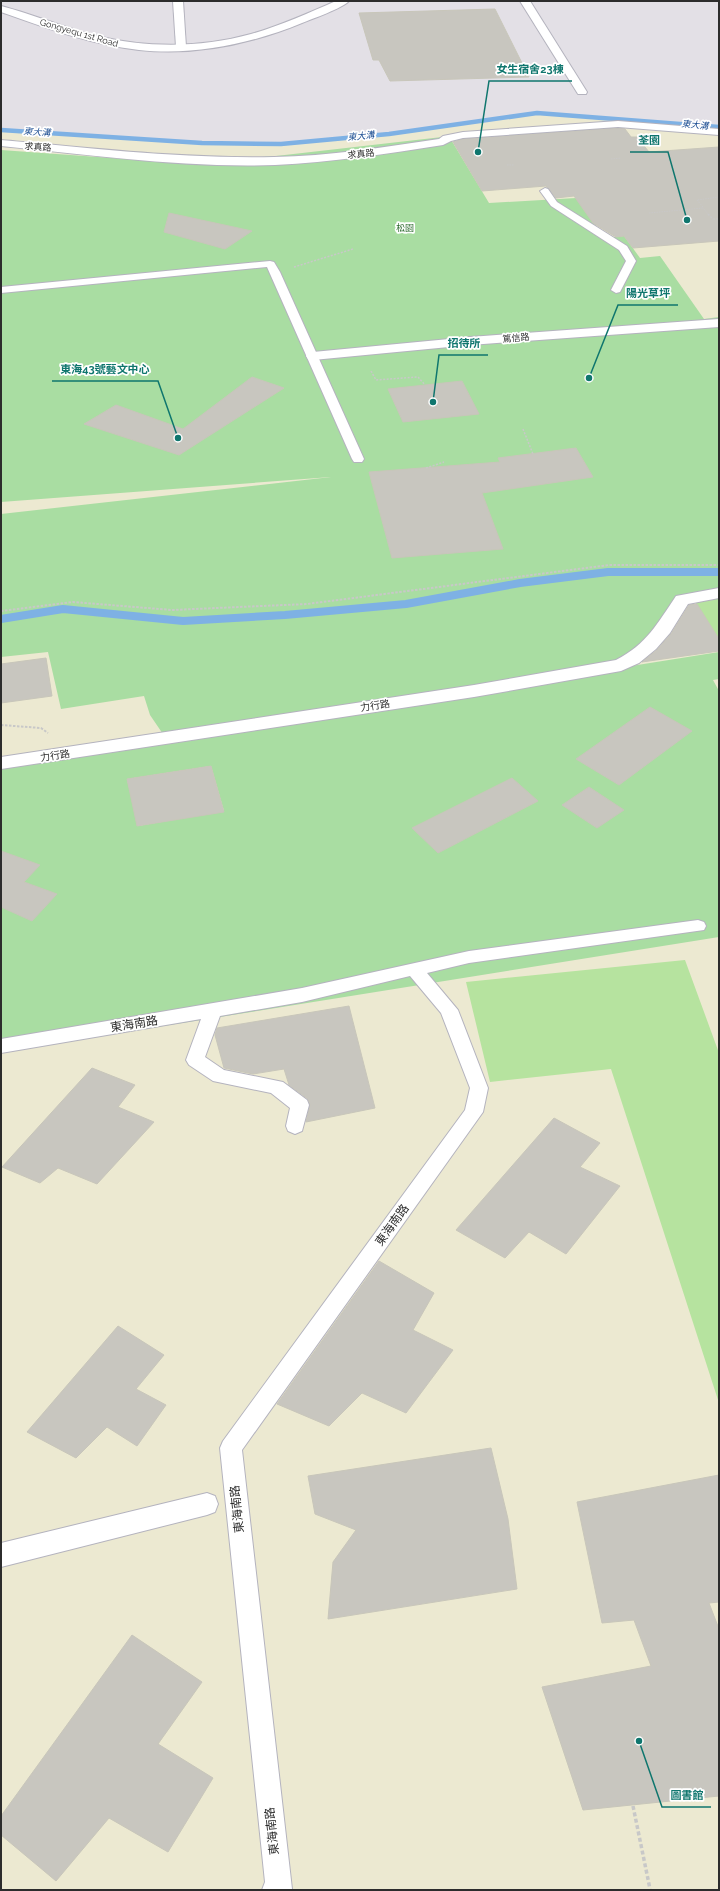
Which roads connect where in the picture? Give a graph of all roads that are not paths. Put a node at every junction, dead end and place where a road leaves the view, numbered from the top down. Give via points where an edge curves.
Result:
1 (178, 1) edge
2 (344, 1) edge
3 (525, 1) edge
4 (1, 9) edge
5 (181, 47) junction
6 (582, 92) dead end
7 (719, 132) edge
8 (1, 143) edge
9 (546, 192) dead end
10 (1, 290) edge
11 (616, 290) dead end
12 (719, 323) edge
13 (313, 356) junction
14 (358, 459) dead end
15 (719, 594) edge
16 (1, 763) edge
17 (698, 926) dead end
18 (414, 969) junction
19 (212, 1012) junction
20 (1, 1046) edge
21 (295, 1126) dead end
22 (207, 1504) dead end
23 (1, 1555) edge
24 (275, 1890) edge

1 - 5 street
2 - 5 street, Gongyequ 1st Road via 243,40
3 - 6 street
4 - 5 street, Gongyequ 1st Road via 107,42 129,46
7 - 8 street, 求真路 via 618,124 463,136 391,151 275,161 185,160
9 - 11 lane via 554,204 623,248 631,261
10 - 13 lane via 270,264
12 - 13 street, 篤信路 via 470,341
13 - 14 lane
15 - 16 street, 力行路 via 682,600 661,635 637,657 621,665 474,691
17 - 18 lane via 469,957
18 - 19 lane, 東海南路 via 302,995
18 - 24 lane, 東海南路 via 449,1010 479,1088 474,1112 231,1448 279,1889
19 - 20 lane, 東海南路
19 - 21 lane via 195,1060 219,1076 276,1087 300,1105
22 - 23 lane

